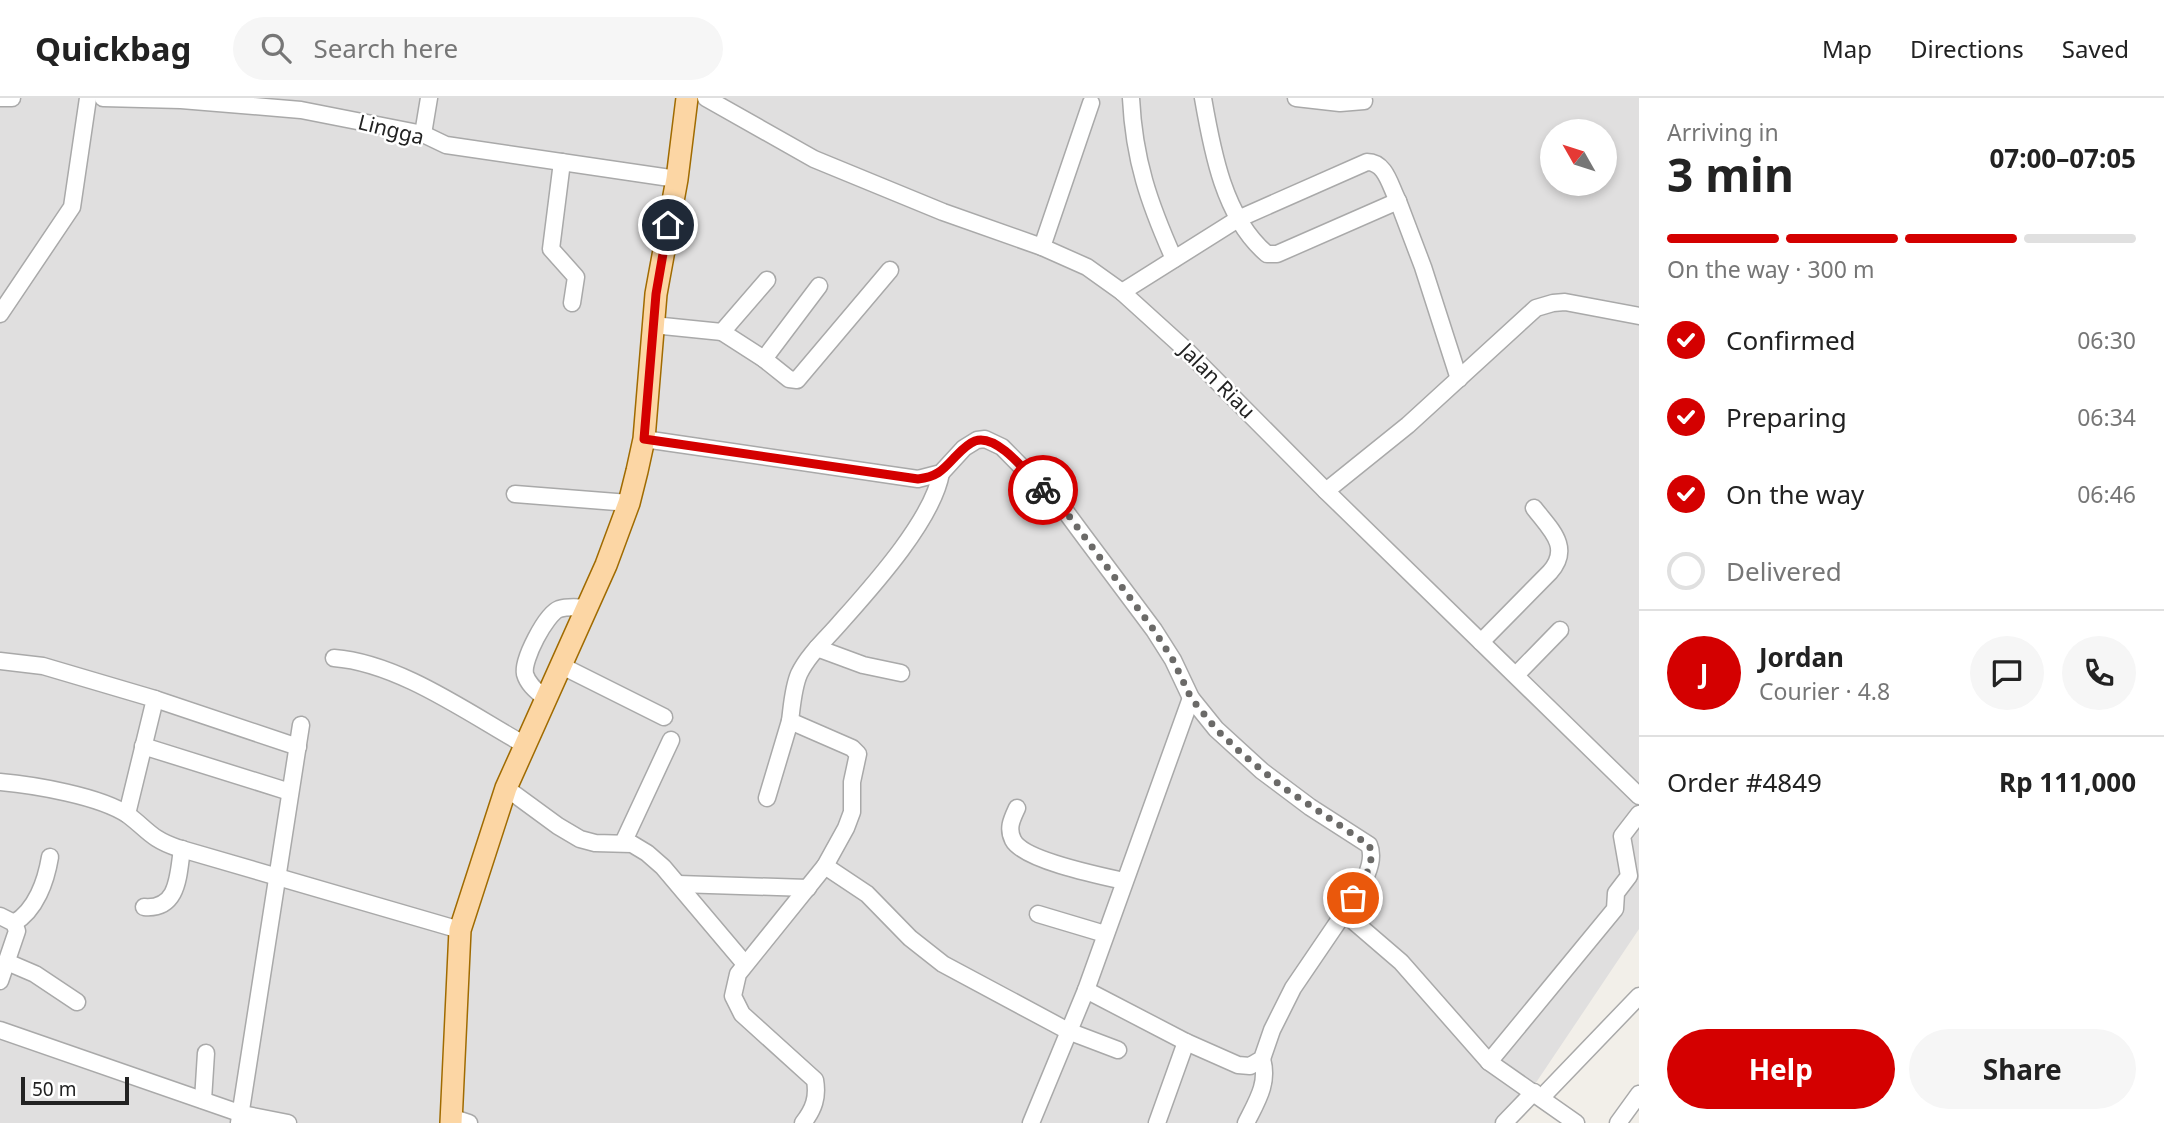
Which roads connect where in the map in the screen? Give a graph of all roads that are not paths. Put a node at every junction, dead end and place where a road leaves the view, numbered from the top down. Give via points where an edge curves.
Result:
1 (0, 98) edge
2 (12, 98) edge
3 (88, 98) edge
4 (103, 98) edge
5 (429, 98) edge
6 (687, 98) edge
7 (706, 98) edge
8 (1131, 98) edge
9 (1203, 98) edge
10 (1296, 98) edge
11 (181, 99) edge
12 (1364, 101) dead end
13 (1091, 103) dead end
14 (301, 104) edge
15 (424, 134) junction
16 (562, 162) junction
17 (677, 179) junction
18 (1398, 201) junction
19 (1238, 219) junction
20 (1042, 247) junction
21 (1174, 259) junction
22 (890, 270) dead end
23 (767, 280) dead end
24 (819, 286) dead end
25 (1122, 292) junction
26 (572, 303) dead end
27 (0, 314) edge
28 (1639, 316) edge
29 (653, 325) junction
30 (722, 332) junction
31 (764, 359) junction
32 (1459, 379) junction
33 (644, 439) junction
34 (941, 474) junction
35 (1326, 491) junction
36 (515, 494) dead end
37 (629, 503) junction
38 (1534, 508) dead end
39 (587, 608) junction
40 (1560, 630) dead end
41 (1480, 642) junction
42 (817, 648) junction
43 (334, 658) dead end
44 (0, 661) edge
45 (562, 666) junction
46 (901, 673) dead end
47 (1516, 675) junction
48 (1191, 698) junction
49 (155, 699) junction
50 (546, 699) junction
51 (664, 717) dead end
52 (790, 721) junction
53 (301, 725) dead end
54 (671, 740) dead end
55 (525, 745) junction
56 (143, 746) junction
57 (298, 747) junction
58 (0, 782) edge
59 (506, 788) junction
60 (290, 792) junction
61 (1639, 796) edge
62 (767, 798) dead end
63 (1017, 808) dead end
64 (127, 814) junction
65 (1639, 814) edge
66 (623, 843) junction
67 (181, 849) junction
68 (50, 856) dead end
69 (825, 866) junction
70 (278, 879) junction
71 (1124, 881) junction
72 (678, 884) junction
73 (808, 888) junction
74 (144, 907) dead end
75 (1344, 913) junction
76 (1038, 914) dead end
77 (7, 920) edge
78 (460, 930) junction
79 (1105, 934) junction
80 (7, 962) junction
81 (745, 964) junction
82 (0, 981) edge
83 (1086, 990) junction
84 (1639, 996) edge
85 (77, 1002) dead end
86 (0, 1030) edge
87 (1068, 1031) junction
88 (1186, 1042) junction
89 (1118, 1050) dead end
90 (206, 1053) dead end
91 (1262, 1059) junction
92 (1489, 1062) junction
93 (1538, 1094) junction
94 (1639, 1094) edge
95 (203, 1100) junction
96 (241, 1118) edge
97 (457, 1121) edge
98 (288, 1123) edge
99 (803, 1123) edge
100 (1031, 1123) edge
101 (1157, 1123) edge
102 (1246, 1123) edge
103 (1504, 1123) edge
104 (1576, 1123) edge
105 (1618, 1123) edge

1 - 2 street
3 - 27 street via 72,208
4 - 11 street, Lingga
5 - 15 street
6 - 17 main road
7 - 20 street, Jalan Riau via 814,159
8 - 21 street via 1144,185
9 - 19 street via 1220,176
10 - 12 street
11 - 14 street, Lingga
13 - 20 street
14 - 15 street, Lingga
15 - 16 street, Lingga via 446,145
16 - 17 street, Lingga
16 - 26 street via 551,249 576,277
17 - 29 main road
18 - 19 street via 1272,255 1264,252
18 - 19 street via 1382,167 1370,161
18 - 32 street
19 - 21 street
20 - 25 street, Jalan Riau via 1087,267
21 - 25 street
22 - 31 street via 800,379 789,379
23 - 30 street
24 - 31 street
25 - 35 street, Jalan Riau
28 - 32 street via 1565,302 1545,304 1526,315
29 - 30 street
29 - 33 main road
30 - 31 street
32 - 35 street
33 - 34 street via 908,478
33 - 37 main road
34 - 42 street via 932,501 880,579
34 - 48 street via 977,440 1002,447 1066,512 1154,630
35 - 41 street, Jalan Riau
36 - 37 street
37 - 39 main road
38 - 41 street via 1558,541 1559,559
39 - 45 main road
39 - 50 street via 560,609 543,624 525,665 526,678
40 - 47 street
41 - 47 street, Jalan Riau
42 - 46 street
42 - 52 street via 797,678
43 - 55 street via 382,668
44 - 49 street via 43,666
45 - 50 main road
45 - 51 street
47 - 61 street, Jalan Riau
48 - 71 street
48 - 75 street via 1216,729 1262,771 1369,845 1371,864
49 - 56 street
49 - 57 street
50 - 55 main road
52 - 62 street
52 - 69 street via 852,748 858,755 850,819
53 - 57 street
54 - 66 street
55 - 59 main road
56 - 60 street
56 - 64 street
57 - 60 street
58 - 64 street via 68,793
59 - 66 street via 580,839
59 - 78 main road
60 - 70 street
63 - 71 street via 1010,829 1023,850
64 - 67 street via 161,842
65 - 92 street via 1622,835 1629,876 1616,893 1615,909
66 - 72 street via 656,859
67 - 70 street
67 - 74 street via 172,895 157,908
68 - 77 street via 47,878 31,907 21,919
69 - 73 street
69 - 87 street via 867,894 943,964
70 - 78 street
70 - 96 street
71 - 79 street
72 - 73 street
72 - 81 street
73 - 81 street
75 - 91 street via 1303,970
75 - 92 street via 1401,962
76 - 79 street
77 - 80 street via 17,928
78 - 97 main road
79 - 83 street
80 - 82 street
80 - 85 street
81 - 99 street via 733,990 737,1008 815,1080 818,1094
83 - 87 street
83 - 88 street
84 - 93 street
86 - 95 street
87 - 89 street
87 - 100 street
88 - 91 street via 1242,1066
88 - 101 street
90 - 95 street
91 - 102 street via 1264,1082
92 - 93 street
93 - 103 street
93 - 104 street
94 - 105 street
95 - 96 street
96 - 98 street

